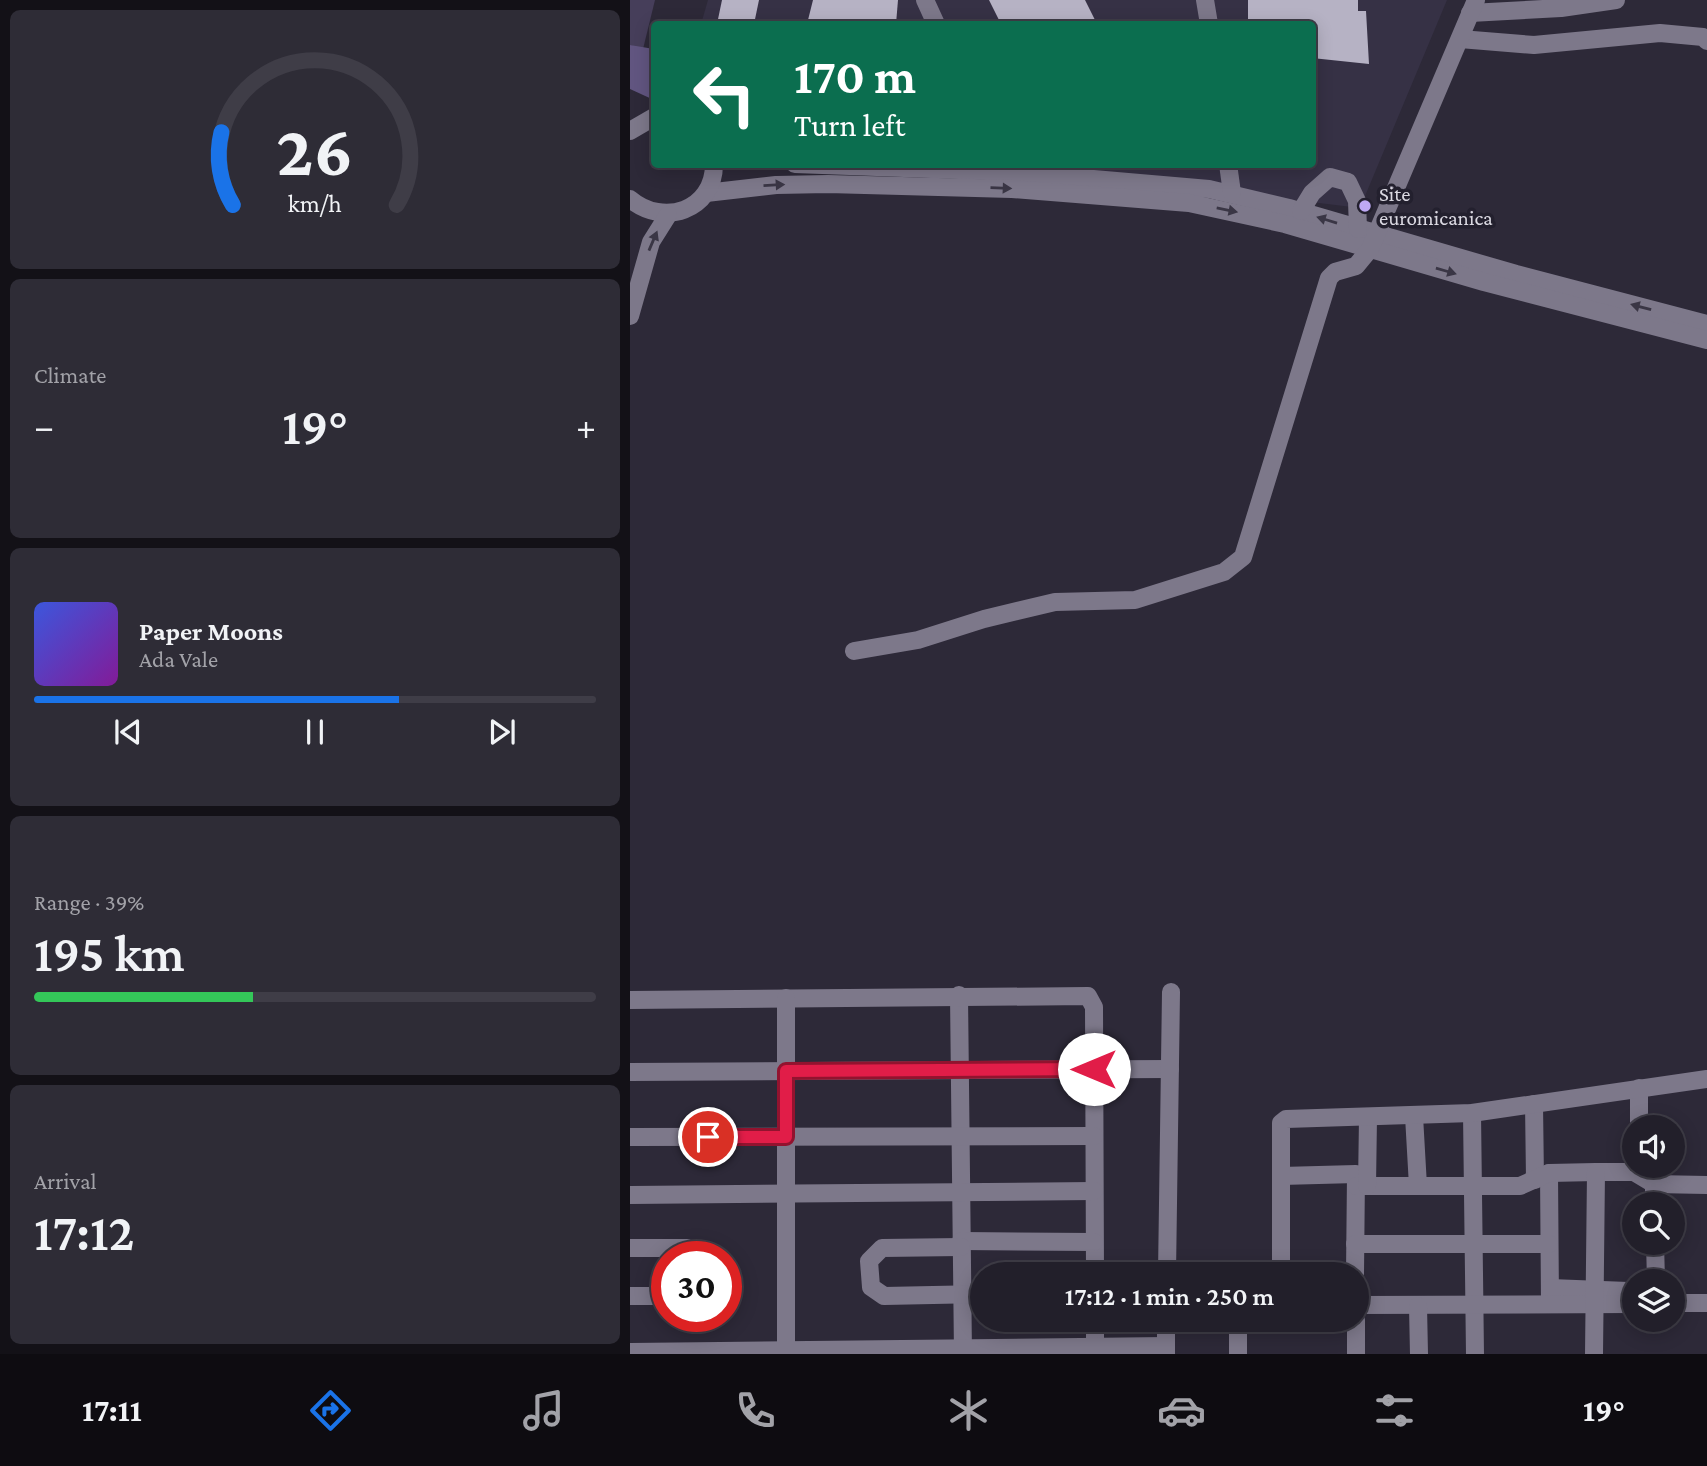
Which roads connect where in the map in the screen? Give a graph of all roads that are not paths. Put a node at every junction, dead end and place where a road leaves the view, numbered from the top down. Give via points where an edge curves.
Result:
1 (925, 0) edge
2 (1205, 0) edge
3 (1616, 0) edge
4 (1473, 7) edge
5 (935, 21) edge
6 (1208, 21) edge
7 (1460, 38) junction
8 (1707, 41) edge
9 (630, 110) edge
10 (651, 116) edge
11 (651, 119) edge
12 (630, 131) edge
13 (713, 168) edge
14 (912, 168) edge
15 (1229, 168) edge
16 (1074, 171) edge
17 (1093, 179) edge
18 (706, 193) junction
19 (1232, 193) junction
20 (630, 200) edge
21 (1301, 211) junction
22 (668, 215) junction
23 (1357, 229) junction
24 (1373, 242) junction
25 (630, 316) edge
26 (1707, 324) edge
27 (1707, 340) edge
28 (854, 651) dead end
29 (1171, 992) dead end
30 (959, 995) junction
31 (786, 998) junction
32 (630, 1000) edge
33 (1094, 1069) junction
34 (1170, 1069) junction
35 (960, 1070) junction
36 (786, 1071) junction
37 (630, 1072) edge
38 (1707, 1079) edge
39 (1639, 1088) junction
40 (1534, 1104) junction
41 (1472, 1113) junction
42 (1639, 1115) edge
43 (1414, 1116) junction
44 (1368, 1117) junction
45 (960, 1136) junction
46 (1094, 1136) junction
47 (630, 1137) edge
48 (786, 1137) junction
49 (1622, 1170) edge
50 (1596, 1171) junction
51 (1281, 1176) junction
52 (1542, 1176) junction
53 (1648, 1178) edge
54 (1654, 1184) junction
55 (1707, 1185) edge
56 (1362, 1186) junction
57 (1418, 1186) junction
58 (1473, 1186) junction
59 (1094, 1191) junction
60 (961, 1192) junction
61 (1654, 1192) edge
62 (786, 1194) junction
63 (630, 1195) edge
64 (1094, 1242) junction
65 (1474, 1243) junction
66 (961, 1244) junction
67 (1356, 1244) junction
68 (1549, 1244) junction
69 (630, 1248) edge
70 (651, 1248) edge
71 (1094, 1262) edge
72 (1167, 1262) edge
73 (1281, 1262) edge
74 (1355, 1262) edge
75 (962, 1295) junction
76 (970, 1295) edge
77 (630, 1296) edge
78 (651, 1296) edge
79 (1550, 1296) junction
80 (1593, 1297) junction
81 (1622, 1302) edge
82 (1685, 1303) edge
83 (1707, 1303) edge
84 (1369, 1305) edge
85 (1474, 1305) junction
86 (1418, 1306) junction
87 (1095, 1332) edge
88 (1166, 1332) edge
89 (1238, 1332) edge
90 (1356, 1332) edge
91 (1095, 1350) edge
92 (1166, 1350) edge
93 (962, 1351) edge
94 (630, 1352) edge
95 (786, 1352) edge
96 (1238, 1354) edge
97 (1356, 1354) edge
98 (1419, 1354) edge
99 (1475, 1354) edge
100 (1594, 1354) edge

1 - 5 street
2 - 6 street
3 - 4 street via 1561,8
4 - 7 street
7 - 8 street via 1534,45 1660,33
7 - 24 street
9 - 10 street
11 - 12 street
13 - 18 street
14 - 16 street
15 - 19 street
16 - 17 street
18 -> 17 street via 828,184 1012,188
17 - 19 street
17 -> 24 street
18 - 22 street via 695,205
19 - 21 street
20 - 22 street via 647,211
23 -> 21 street
21 - 23 street via 1330,177 1348,182 1357,201
25 -> 22 street via 651,242
23 - 24 street
26 -> 24 street
24 -> 27 street
24 - 28 street via 1356,266 1329,278 1243,557 1236,565 1135,600 1041,605 918,640
29 - 34 street
30 - 31 street
30 - 33 street via 1088,996 1094,1007
30 - 35 street
31 - 32 street
31 - 36 street
33 - 34 street
33 - 35 street
33 - 46 street
34 - 72 street
35 - 36 street
35 - 45 street
36 - 37 street
36 - 48 street
38 - 39 street
39 - 40 street
39 - 42 street
40 - 41 street
40 - 52 street
41 - 43 street
41 - 58 street
43 - 44 street
43 - 57 street
44 - 51 street via 1283,1121
44 - 56 street
45 - 46 street
45 - 48 street
45 - 60 street
46 - 59 street
47 - 48 street
48 - 62 street
49 - 50 street
50 - 52 street
50 - 80 street
51 - 56 street via 1355,1174
51 - 73 street
52 - 58 street via 1520,1186
52 - 68 street
53 - 54 street
54 - 55 street
54 - 61 street
56 - 57 street
56 - 67 street
57 - 58 street
58 - 65 street
59 - 60 street
59 - 64 street
60 - 62 street
60 - 66 street
62 - 63 street
62 - 95 street
64 - 66 street
64 - 71 street
65 - 67 street
65 - 68 street
65 - 85 street
66 - 75 street
66 - 75 street via 887,1247 874,1253 869,1266 871,1287 880,1295
67 - 74 street
68 - 79 street
69 - 70 street
75 - 76 street
75 - 93 street
77 - 78 street
79 - 80 street
79 - 85 street
80 - 81 street
80 - 100 street
82 - 83 street
84 - 86 street
85 - 86 street
85 - 99 street
86 - 98 street
87 - 91 street
88 - 92 street
89 - 96 street
90 - 97 street
91 - 92 street
91 - 93 street
93 - 95 street
94 - 95 street

